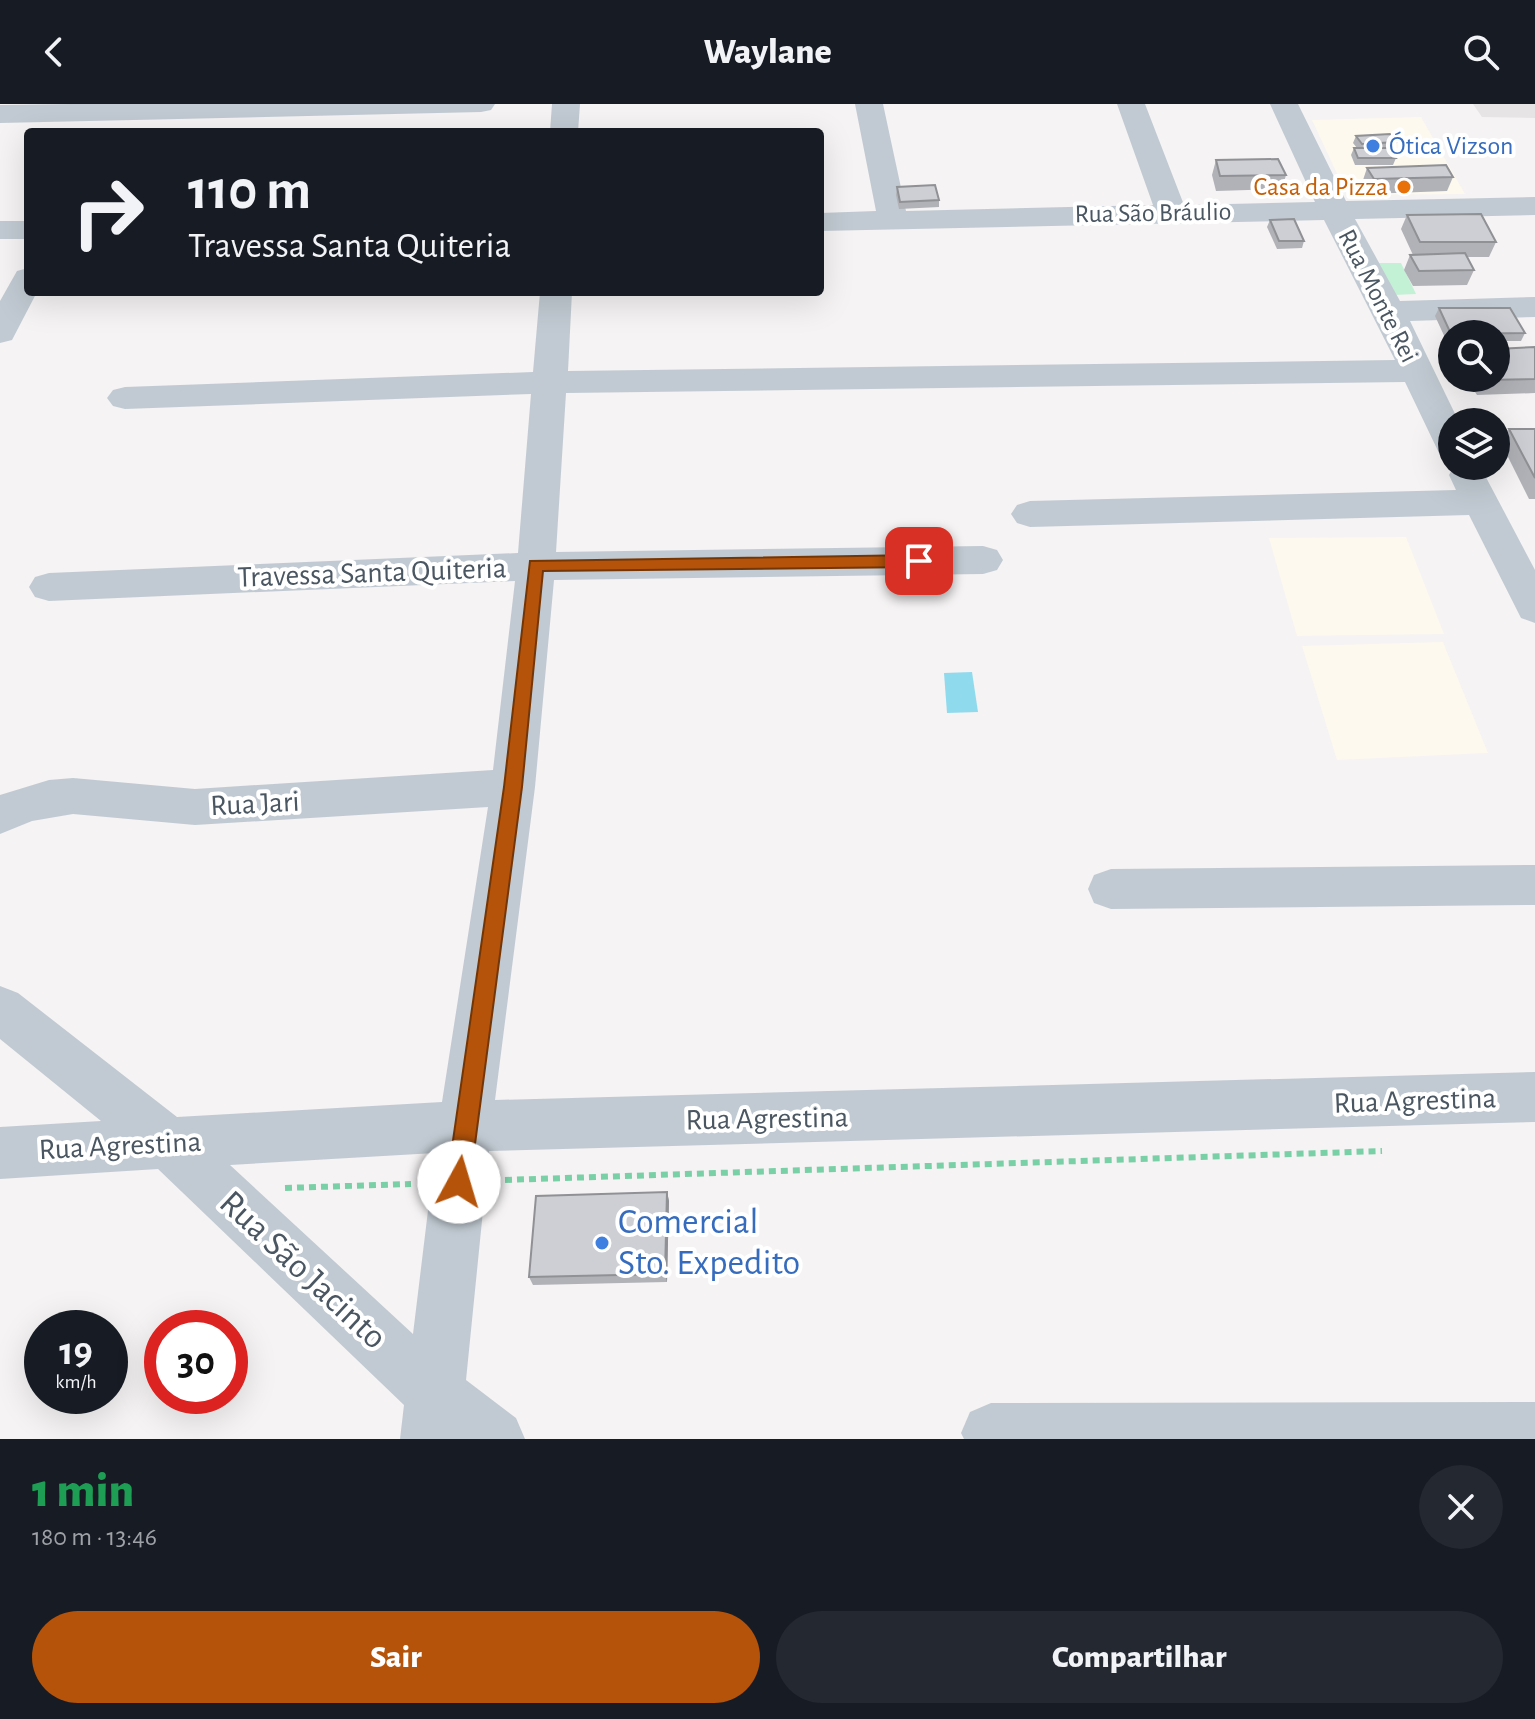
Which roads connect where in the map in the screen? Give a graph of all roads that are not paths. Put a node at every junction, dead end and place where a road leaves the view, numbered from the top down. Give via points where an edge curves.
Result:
1 (481, 104) edge
2 (566, 104) edge
3 (869, 104) edge
4 (1131, 104) edge
5 (1284, 104) edge
6 (0, 114) edge
7 (564, 128) edge
8 (1535, 206) edge
9 (1335, 211) junction
10 (1171, 212) junction
11 (893, 221) junction
12 (824, 222) edge
13 (0, 230) edge
14 (24, 230) edge
15 (24, 286) edge
16 (556, 296) edge
17 (1535, 307) edge
18 (1389, 311) junction
19 (0, 333) edge
20 (1417, 371) junction
21 (551, 382) junction
22 (125, 398) dead end
23 (1438, 415) edge
24 (1470, 480) edge
25 (1480, 502) junction
26 (1030, 514) dead end
27 (983, 560) dead end
28 (536, 566) junction
29 (49, 587) dead end
30 (1532, 594) edge
31 (513, 787) junction
32 (0, 815) edge
33 (1535, 885) edge
34 (1111, 889) dead end
35 (0, 1009) edge
36 (1535, 1097) edge
37 (465, 1126) junction
38 (168, 1143) junction
39 (0, 1153) edge
40 (432, 1416) edge
41 (1535, 1432) edge
42 (991, 1433) dead end
43 (495, 1439) edge

1 - 6 street
2 - 7 street
3 - 11 street
4 - 10 street
5 - 9 street, Rua Monte Rei
8 - 9 street, Rua São Bráulio
9 - 10 street, Rua São Bráulio
9 - 18 street, Rua Monte Rei
10 - 11 street, Rua São Bráulio
11 - 12 street, Rua São Bráulio
13 - 14 street
15 - 19 street
16 - 21 street
17 - 18 street
18 - 20 street, Rua Monte Rei
20 - 21 street
20 - 23 street, Rua Monte Rei
21 - 22 street
21 - 28 street
24 - 25 street
25 - 26 street
25 - 30 street
27 - 28 street, Travessa Santa Quiteria
28 - 29 street, Travessa Santa Quiteria
28 - 31 street
31 - 32 street, Rua Jari via 195,807 59,795
31 - 37 street
33 - 34 street
35 - 38 street, Rua São Jacinto
36 - 37 street, Rua Agrestina
37 - 38 street, Rua Agrestina
37 - 40 street
38 - 39 street, Rua Agrestina
38 - 40 street, Rua São Jacinto
40 - 43 street, Rua São Jacinto
41 - 42 street

